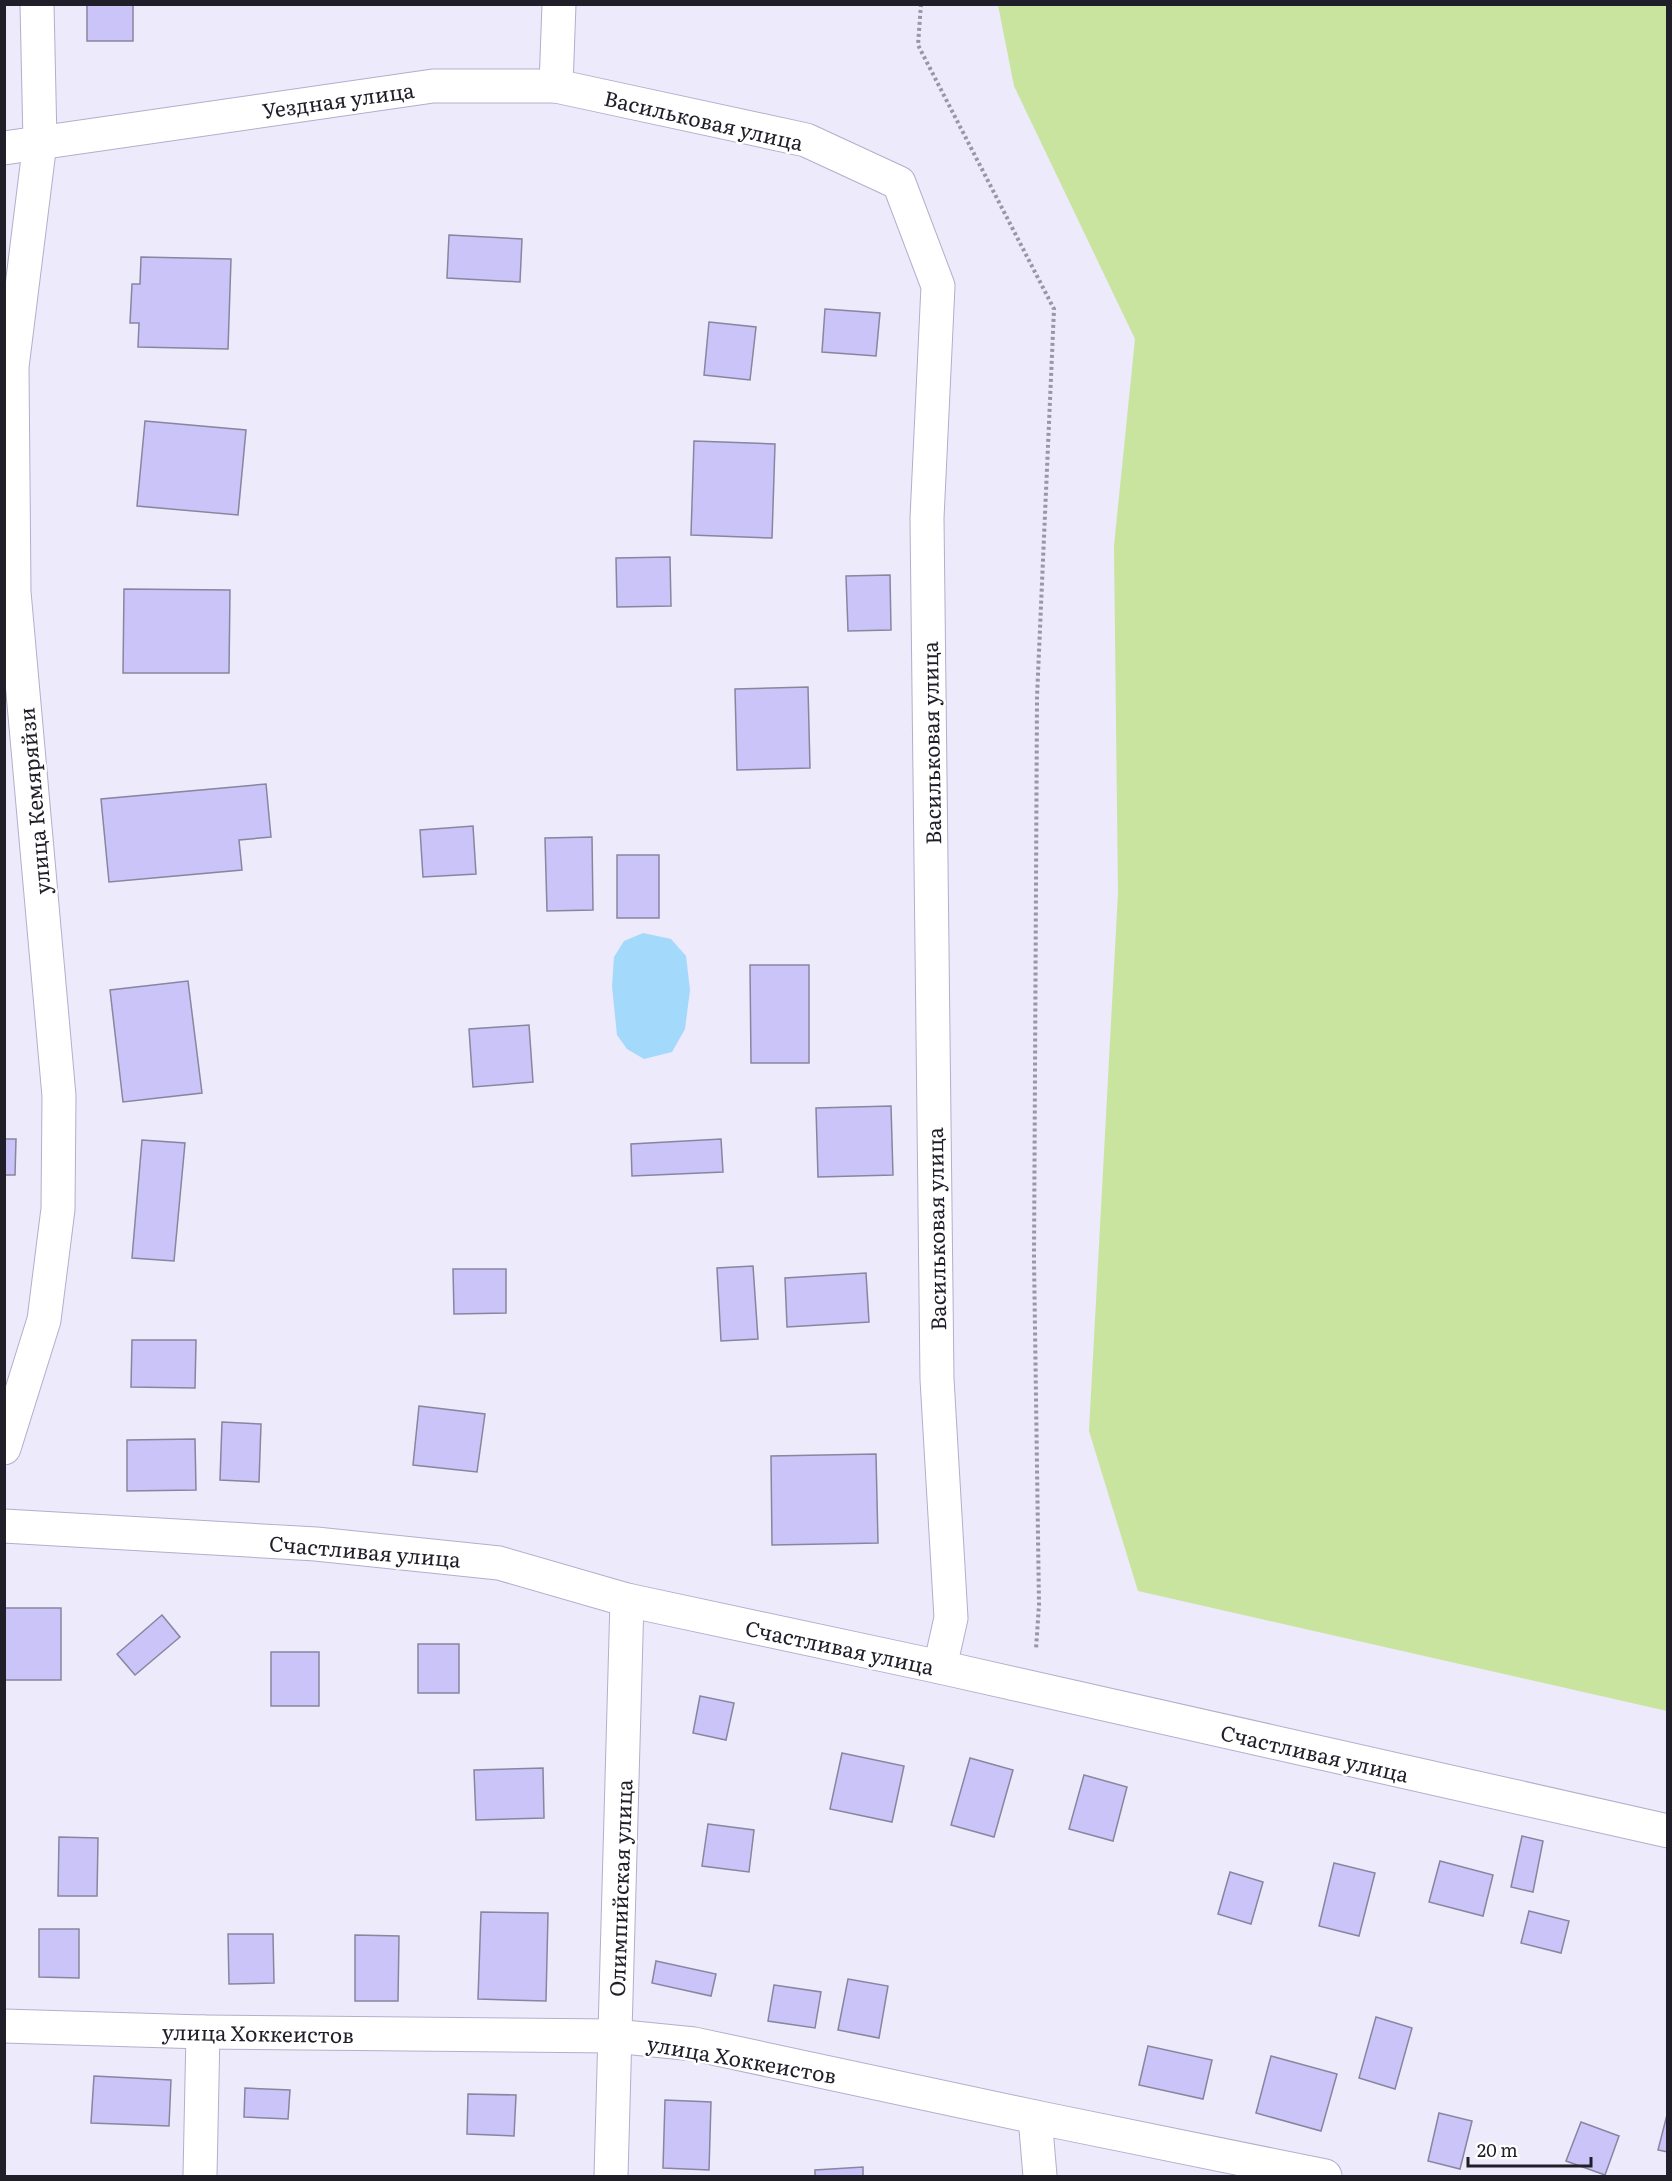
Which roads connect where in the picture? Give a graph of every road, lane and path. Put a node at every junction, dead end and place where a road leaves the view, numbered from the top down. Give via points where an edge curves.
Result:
1 (37, 4) edge
2 (560, 4) edge
3 (921, 4) edge
4 (556, 86) junction
5 (40, 142) junction
6 (4, 148) edge
7 (4, 1448) edge
8 (4, 1526) edge
9 (627, 1600) junction
10 (940, 1667) junction
11 (1033, 1689) junction
12 (1668, 1832) edge
13 (4, 2026) edge
14 (203, 2032) junction
15 (614, 2036) junction
16 (1035, 2118) junction
17 (200, 2176) edge
18 (611, 2176) edge
19 (1040, 2176) edge
20 (1325, 2176) edge

1 - 5 street, улица Кемяряйзи
2 - 4 street
3 - 11 path via 918,45 1054,309 1037,697 1034,1259 1039,1605
4 - 5 street, Уездная улица via 433,86
4 - 10 street, Васильковая улица via 806,140 899,183 938,286 927,518 937,1379 951,1618
5 - 6 street, Уездная улица
5 - 7 street, улица Кемяряйзи via 12,367 14,592 59,1096 58,1209 44,1320
8 - 9 street, Счастливая улица via 316,1544 499,1563
9 - 10 street, Счастливая улица
9 - 15 street, Олимпийская улица
10 - 11 street, Счастливая улица
11 - 12 street, Счастливая улица
13 - 14 street, улица Хоккеистов
14 - 15 street, улица Хоккеистов
14 - 17 street
15 - 16 street, улица Хоккеистов via 694,2044
15 - 18 street, Олимпийская улица
16 - 19 street
16 - 20 street, улица Хоккеистов

